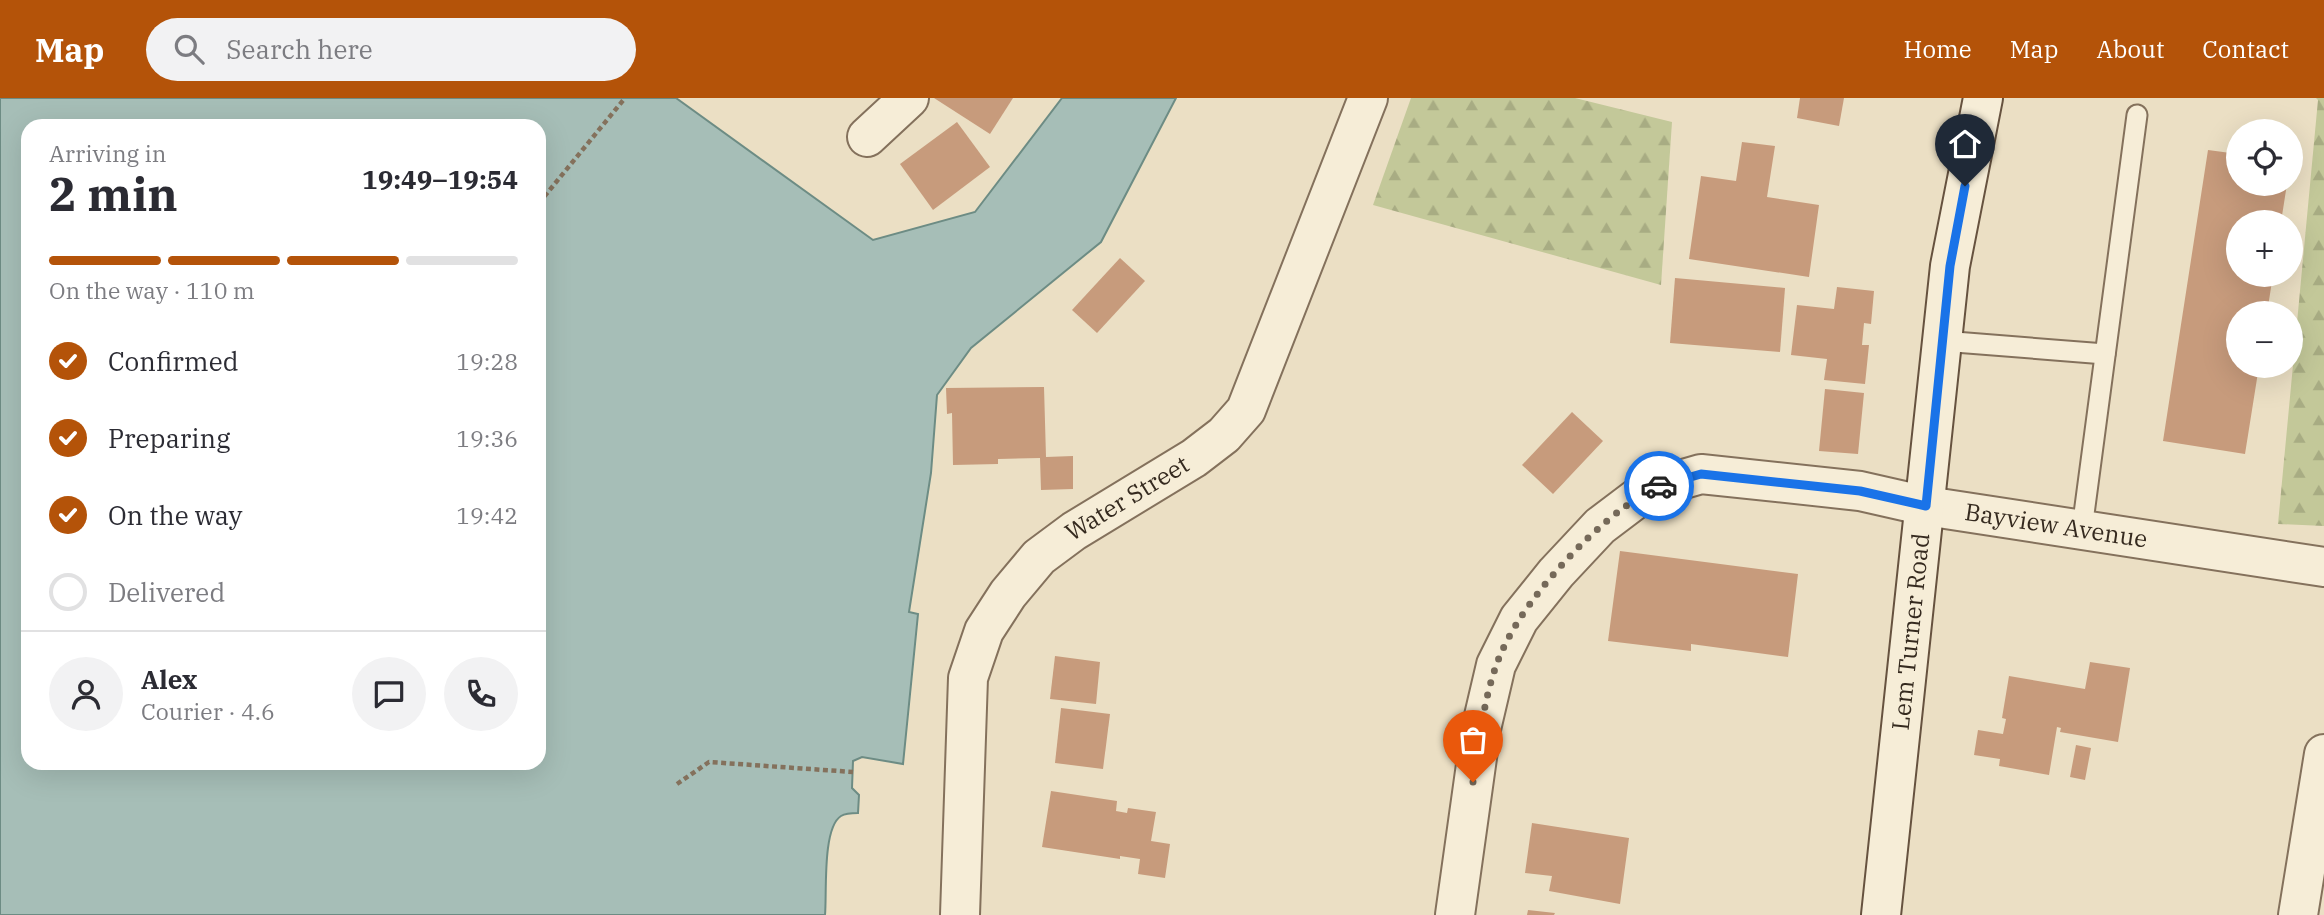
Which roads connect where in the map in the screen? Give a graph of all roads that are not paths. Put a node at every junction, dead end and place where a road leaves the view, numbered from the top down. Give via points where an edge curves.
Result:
1 (909, 98) edge
2 (1368, 98) edge
3 (1983, 98) edge
4 (2137, 115) dead end
5 (867, 137) dead end
6 (1942, 341) junction
7 (2105, 354) junction
8 (1926, 506) junction
9 (2082, 529) junction
10 (2324, 567) edge
11 (2324, 754) edge
12 (960, 915) edge
13 (1454, 915) edge
14 (1881, 915) edge
15 (2298, 915) edge

1 - 5 street
2 - 12 street, Water Street via 1245,410 1224,435 1194,458 1039,557 984,631 968,678
3 - 6 street, Lem Turner Road via 1950,266
4 - 7 lane
6 - 7 lane
6 - 8 street, Lem Turner Road
7 - 9 lane
8 - 9 street, Bayview Avenue
8 - 13 street, Bayview Avenue via 1860,491 1701,474 1649,489 1600,526 1519,619 1496,665 1481,729
8 - 14 street, Lem Turner Road
9 - 10 street, Bayview Avenue
11 - 15 street

